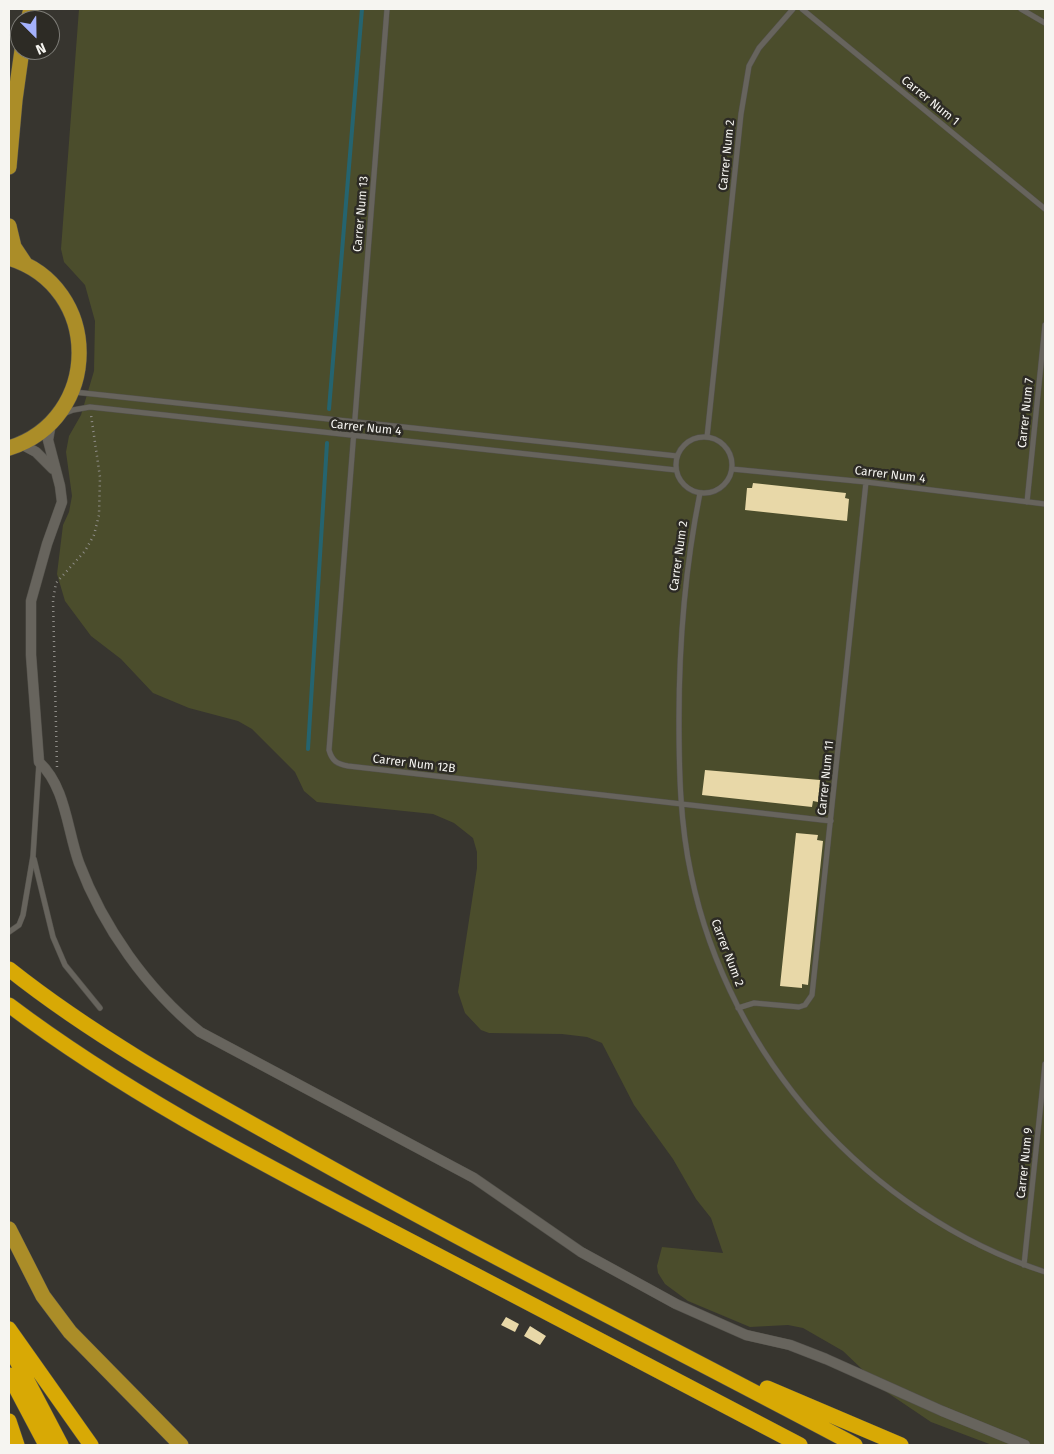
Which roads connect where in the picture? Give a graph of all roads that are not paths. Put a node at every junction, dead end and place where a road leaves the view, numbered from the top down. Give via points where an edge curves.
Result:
1 (387, 9) edge
2 (792, 9) edge
3 (802, 9) edge
4 (1021, 9) edge
5 (1045, 23) edge
6 (21, 60) edge
7 (9, 167) edge
8 (1045, 209) edge
9 (9, 226) edge
10 (9, 258) edge
11 (26, 265) junction
12 (1045, 325) edge
13 (72, 391) junction
14 (53, 420) junction
15 (354, 422) junction
16 (352, 436) junction
17 (707, 437) junction
18 (15, 446) edge
19 (677, 456) junction
20 (9, 462) edge
21 (732, 469) junction
22 (676, 470) junction
23 (56, 472) junction
24 (866, 482) junction
25 (700, 493) junction
26 (1027, 502) junction
27 (1045, 504) edge
28 (39, 762) junction
29 (681, 804) junction
30 (831, 821) junction
31 (33, 856) junction
32 (9, 932) edge
33 (9, 969) edge
34 (9, 1005) edge
35 (100, 1008) dead end
36 (738, 1008) junction
37 (1045, 1064) edge
38 (9, 1229) edge
39 (1024, 1265) junction
40 (1045, 1272) edge
41 (9, 1329) edge
42 (9, 1346) edge
43 (673, 1348) junction
44 (9, 1375) edge
45 (9, 1421) edge
46 (759, 1423) junction
47 (18, 1445) edge
48 (46, 1445) edge
49 (61, 1445) edge
50 (92, 1445) edge
51 (181, 1445) edge
52 (793, 1445) edge
53 (800, 1445) edge
54 (855, 1445) edge
55 (901, 1445) edge
56 (1025, 1445) edge

1 - 15 lane, Carrer Num 13
2 - 17 lane, Carrer Num 2 via 759,48 749,66 741,114
3 - 8 lane, Carrer Num 1
4 - 5 lane
6 - 7 main road
9 - 11 main road via 14,246
10 - 11 main road
11 - 13 main road via 55,288 74,319 80,355
12 - 26 lane, Carrer Num 7
13 - 14 main road
13 - 15 lane, Carrer Num 4
14 - 16 lane, Carrer Num 4 via 73,410 90,407
14 - 18 main road
14 - 23 street via 48,440
15 - 16 lane, Carrer Num 12B
15 - 19 lane, Carrer Num 4
16 - 22 lane, Carrer Num 4
16 - 29 lane, Carrer Num 12B via 329,750 331,758 348,766
17 - 19 lane via 691,440
17 - 21 lane via 725,446
18 - 20 main road
18 - 23 street via 36,452
19 - 22 lane
21 - 24 lane, Carrer Num 4
21 - 25 lane via 721,488 712,493
22 - 25 lane via 685,487
23 - 28 street via 62,502 32,601 31,655
24 - 26 lane, Carrer Num 4
24 - 30 lane, Carrer Num 11
25 - 29 lane, Carrer Num 2 via 688,560 679,662
26 - 27 lane, Carrer Num 4
28 - 31 lane
28 - 56 street via 49,772 55,786 94,899 152,985 200,1032 474,1178 581,1252 676,1304 746,1336 790,1345 826,1359
29 - 30 lane, Carrer Num 12B
29 - 36 lane, Carrer Num 2 via 699,908
30 - 36 lane, Carrer Num 11 via 812,995 805,1005 799,1007 754,1003
31 - 32 lane via 23,915 19,925
31 - 35 lane via 53,937 65,965
33 - 43 highway via 86,1026 165,1074 414,1214
34 - 46 highway via 74,1052 168,1110
36 - 39 lane, Carrer Num 2 via 784,1081 859,1164 908,1204 939,1224
37 - 39 lane, Carrer Num 9
38 - 51 main road via 43,1296 70,1332
39 - 40 lane, Carrer Num 2
41 - 50 highway
42 - 49 highway
43 - 54 highway
43 - 55 highway
44 - 48 highway
45 - 47 highway
46 - 52 highway
46 - 53 highway

